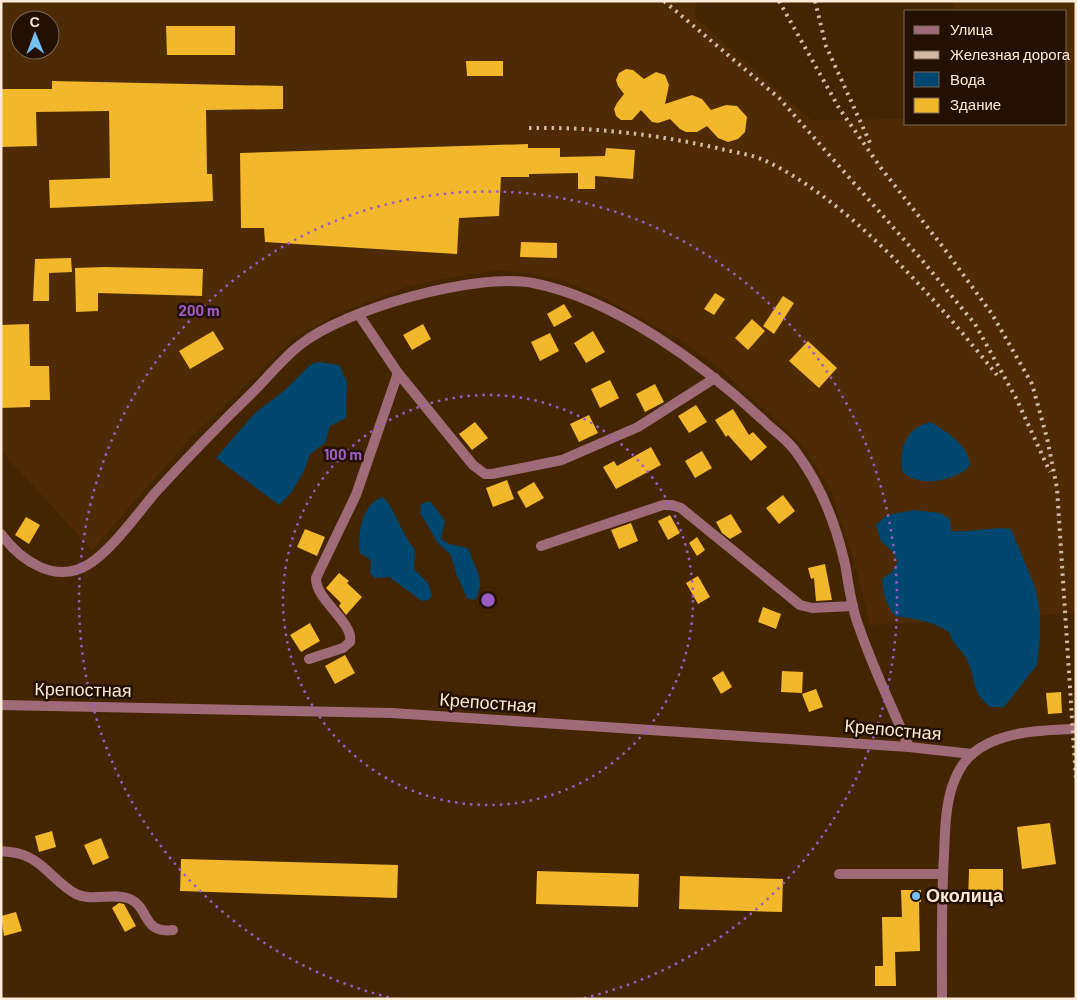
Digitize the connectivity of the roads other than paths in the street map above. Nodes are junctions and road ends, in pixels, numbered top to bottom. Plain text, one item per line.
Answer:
1 (359, 315) junction
2 (398, 373) junction
3 (715, 378) junction
4 (1, 534) edge
5 (541, 546) dead end
6 (853, 606) junction
7 (309, 659) dead end
8 (1, 705) edge
9 (1076, 729) edge
10 (908, 747) junction
11 (972, 754) junction
12 (1, 851) edge
13 (839, 874) dead end
14 (943, 874) junction
15 (173, 930) dead end
16 (942, 999) edge

1 - 2 street
1 - 3 street
1 - 4 street
2 - 3 street
2 - 7 street
3 - 6 street
5 - 6 street
6 - 10 street
8 - 10 street, Крепостная
9 - 11 street
10 - 11 street, Крепостная
11 - 14 street
12 - 15 street
13 - 14 street
14 - 16 street

